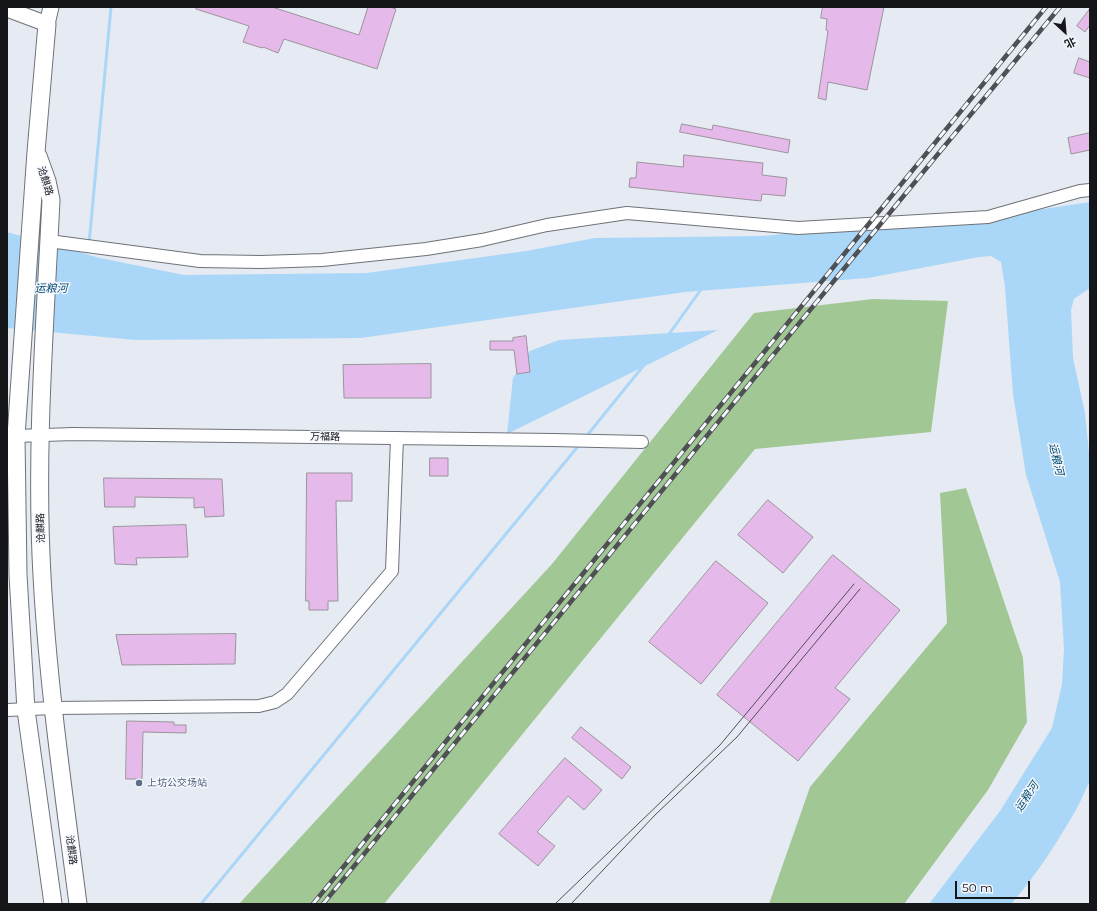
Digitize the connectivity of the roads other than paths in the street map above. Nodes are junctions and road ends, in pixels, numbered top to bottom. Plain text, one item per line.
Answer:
1 (51, 7) edge
2 (7, 9) edge
3 (47, 24) junction
4 (36, 152) junction
5 (1090, 190) edge
6 (49, 241) junction
7 (12, 436) edge
8 (40, 436) junction
9 (397, 438) junction
10 (642, 442) dead end
11 (53, 708) junction
12 (7, 710) edge
13 (26, 710) junction
14 (53, 904) edge
15 (78, 904) edge

1 - 3 street
2 - 3 street
3 - 4 main road, 沧麒路
4 - 6 main road, 沧麒路
4 - 7 main road, 沧麒路
5 - 6 street
6 - 8 main road, 沧麒路
7 - 8 street, 万福路
7 - 13 main road, 沧麒路
8 - 9 street, 万福路
8 - 11 main road, 沧麒路
9 - 10 street, 万福路
9 - 11 street
11 - 13 street
11 - 15 main road, 沧麒路
12 - 13 street
13 - 14 main road, 沧麒路

